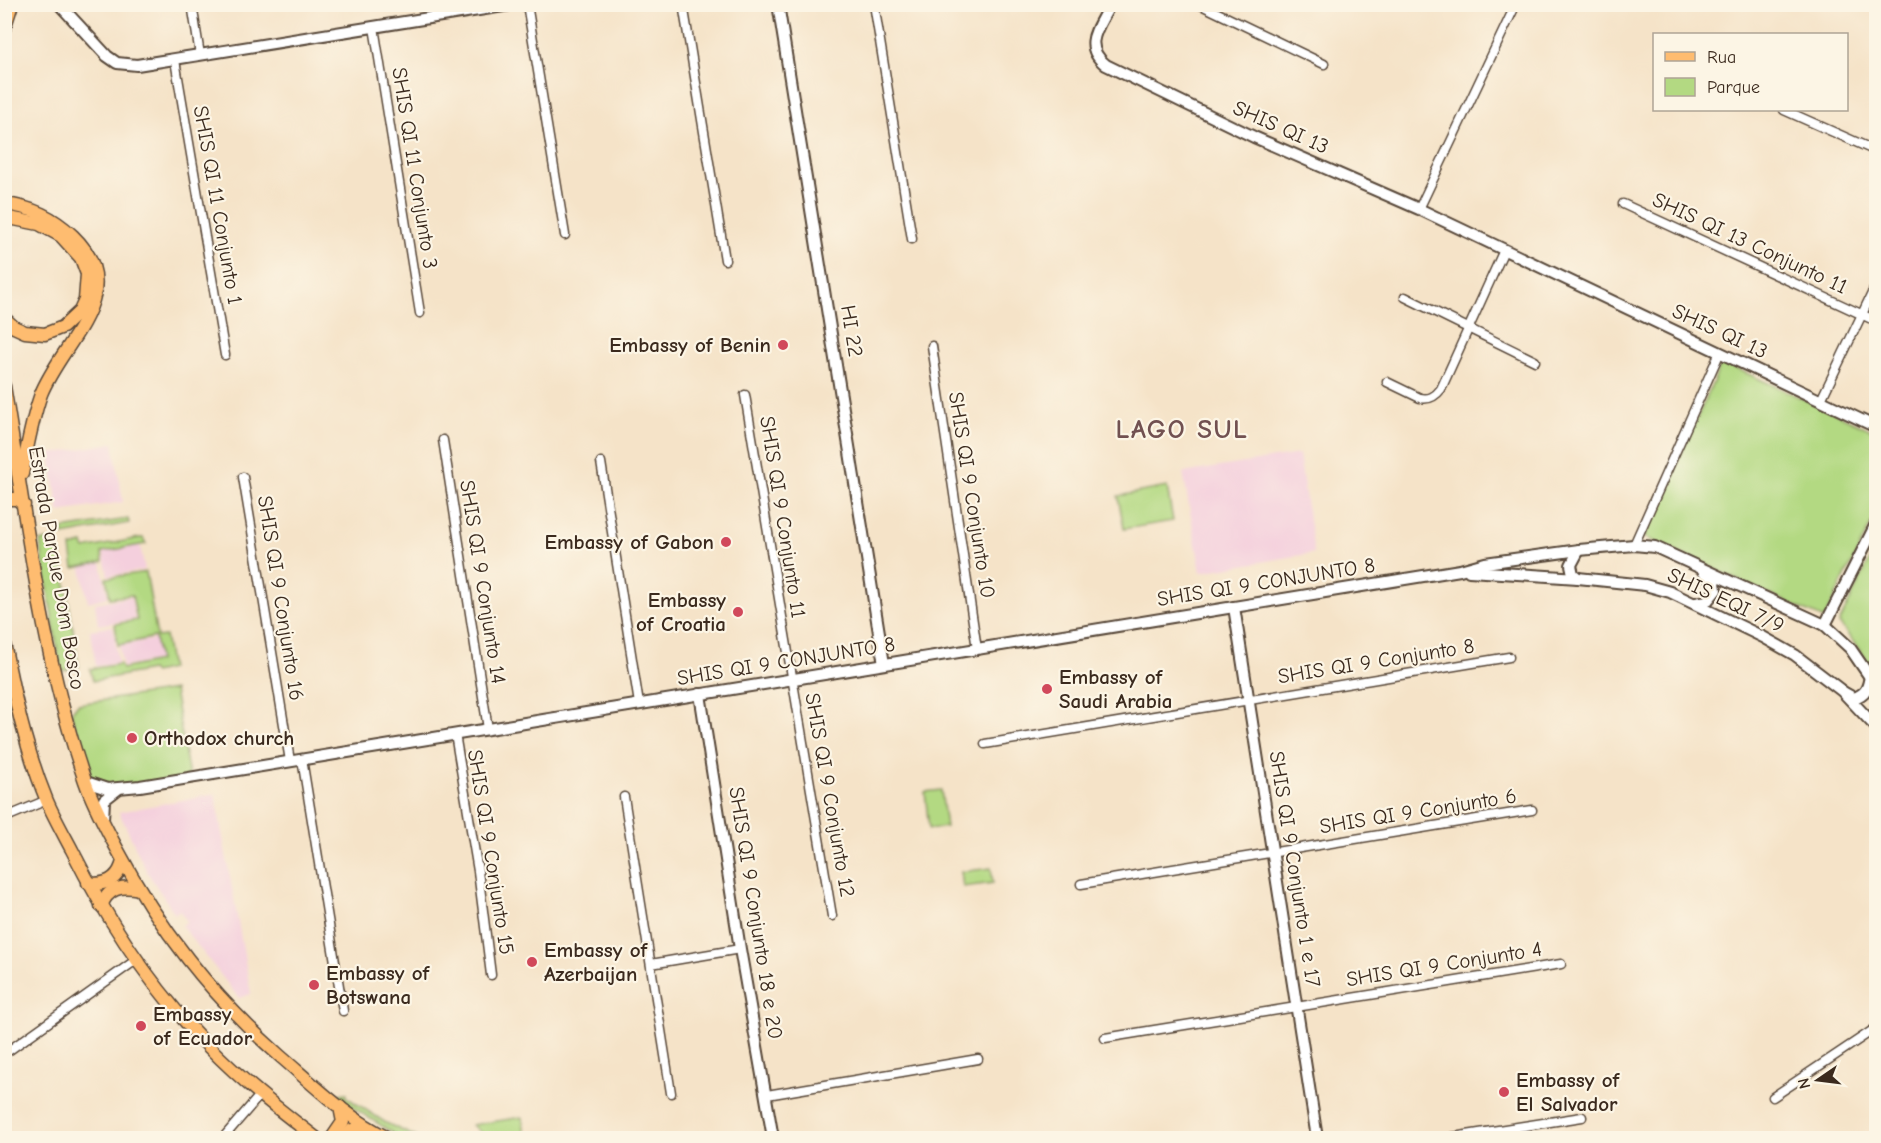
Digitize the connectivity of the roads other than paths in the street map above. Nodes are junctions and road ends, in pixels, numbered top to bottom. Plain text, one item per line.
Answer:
1 (12, 4) edge
2 (59, 4) edge
3 (192, 4) edge
4 (516, 4) edge
5 (527, 4) edge
6 (683, 4) edge
7 (778, 4) edge
8 (874, 4) edge
9 (1110, 4) edge
10 (1199, 4) edge
11 (1516, 4) edge
12 (374, 27) junction
13 (4, 29) edge
14 (200, 55) junction
15 (175, 60) junction
16 (1324, 64) dead end
17 (1786, 111) edge
18 (1876, 151) edge
19 (4, 204) edge
20 (1623, 204) dead end
21 (1419, 209) junction
22 (4, 217) edge
23 (566, 235) dead end
24 (912, 238) dead end
25 (1504, 250) junction
26 (725, 260) dead end
27 (1876, 285) edge
28 (1405, 297) dead end
29 (420, 314) dead end
30 (1863, 315) junction
31 (4, 318) edge
32 (1876, 321) edge
33 (1469, 327) junction
34 (932, 346) dead end
35 (1720, 352) junction
36 (225, 355) dead end
37 (1535, 361) dead end
38 (1388, 382) dead end
39 (4, 386) edge
40 (745, 396) dead end
41 (1821, 400) junction
42 (1876, 427) edge
43 (443, 440) dead end
44 (601, 462) dead end
45 (243, 477) dead end
46 (21, 484) junction
47 (4, 499) edge
48 (24, 505) junction
49 (1876, 524) edge
50 (1634, 545) junction
51 (1580, 550) junction
52 (1687, 561) junction
53 (1460, 570) junction
54 (1578, 578) junction
55 (1696, 603) junction
56 (1234, 607) junction
57 (1825, 626) junction
58 (4, 643) edge
59 (977, 649) junction
60 (1509, 657) dead end
61 (884, 664) junction
62 (792, 679) junction
63 (1873, 681) edge
64 (1842, 691) junction
65 (700, 694) junction
66 (1249, 700) junction
67 (639, 704) junction
68 (1876, 727) edge
69 (488, 729) junction
70 (455, 734) junction
71 (985, 744) dead end
72 (302, 759) junction
73 (290, 761) junction
74 (86, 782) junction
75 (118, 789) junction
76 (624, 797) dead end
77 (47, 800) junction
78 (1532, 810) dead end
79 (4, 818) edge
80 (104, 823) junction
81 (1273, 853) junction
82 (123, 861) junction
83 (88, 883) junction
84 (1081, 884) dead end
85 (139, 890) junction
86 (101, 906) junction
87 (832, 916) dead end
88 (740, 949) junction
89 (136, 960) junction
90 (651, 964) junction
91 (1561, 964) dead end
92 (491, 975) dead end
93 (1297, 1005) junction
94 (343, 1011) dead end
95 (1876, 1028) edge
96 (1105, 1038) dead end
97 (4, 1054) edge
98 (978, 1059) dead end
99 (671, 1093) dead end
100 (260, 1095) junction
101 (767, 1095) junction
102 (1773, 1097) dead end
103 (340, 1107) junction
104 (1582, 1117) dead end
105 (368, 1129) junction
106 (223, 1138) edge
107 (316, 1138) edge
108 (332, 1138) edge
109 (344, 1138) edge
110 (388, 1138) edge
111 (773, 1138) edge
112 (1317, 1138) edge
113 (1447, 1138) edge

1 - 13 main road
2 - 15 street
3 - 14 street
4 - 12 street
5 - 23 street
6 - 26 street
7 - 61 street, HI 22
8 - 24 street
9 - 21 street, SHIS QI 13
10 - 16 street
11 - 21 street
12 - 14 street
12 - 29 street, SHIS QI 11 Conjunto 3
14 - 15 street
15 - 36 street, SHIS QI 11 Conjunto 1
17 - 18 street
19 - 46 main road
20 - 30 street, SHIS QI 13 Conjunto 11
21 - 25 street, SHIS QI 13
22 - 31 main road
25 - 33 street
25 - 35 street, SHIS QI 13
27 - 30 street
28 - 33 street
30 - 32 street, SHIS QI 13 Conjunto 11
30 - 41 street
33 - 37 street
33 - 38 street
34 - 59 street, SHIS QI 9 Conjunto 10
35 - 41 street, SHIS QI 13
35 - 50 street
39 - 46 main road, Estrada Parque Dom Bosco
40 - 62 street, SHIS QI 9 Conjunto 11
41 - 42 street, SHIS QI 13
43 - 69 street, SHIS QI 9 Conjunto 14
44 - 67 street
45 - 73 street, SHIS QI 9 Conjunto 16
46 - 48 main road, Estrada Parque Dom Bosco
47 - 48 main road
48 - 74 main road, Estrada Parque Dom Bosco
49 - 57 street
50 - 51 street
50 - 52 street
51 - 53 street
51 - 54 street
52 - 55 street
52 - 57 street
53 - 54 street, SHIS EQI 7/9
53 - 56 street, SHIS QI 9 CONJUNTO 8
54 - 55 street, SHIS EQI 7/9
55 - 64 street, SHIS EQI 7/9
56 - 59 street, SHIS QI 9 CONJUNTO 8
56 - 66 street, SHIS QI 9 Conjunto 1 e 17
57 - 63 street
58 - 77 main road
59 - 61 street, SHIS QI 9 CONJUNTO 8
60 - 66 street, SHIS QI 9 Conjunto 8
61 - 62 street, SHIS QI 9 CONJUNTO 8
62 - 65 street, SHIS QI 9 CONJUNTO 8
62 - 87 street, SHIS QI 9 Conjunto 12
63 - 64 street
64 - 68 street, SHIS EQI 7/9
65 - 67 street, SHIS QI 9 CONJUNTO 8
65 - 88 street, SHIS QI 9 Conjunto 18 e 20
66 - 71 street, SHIS QI 9 Conjunto 8
66 - 81 street, SHIS QI 9 Conjunto 1 e 17
67 - 69 street, SHIS QI 9 CONJUNTO 8
69 - 70 street, SHIS QI 9 CONJUNTO 8
70 - 72 street, SHIS QI 9 CONJUNTO 8
70 - 92 street, SHIS QI 9 Conjunto 15
72 - 73 street, SHIS QI 9 CONJUNTO 8
72 - 94 street
73 - 75 street, SHIS QI 9 CONJUNTO 8
74 - 75 street
74 - 80 main road, Estrada Parque Dom Bosco
75 - 80 street
76 - 90 street
77 - 79 street
77 - 83 main road
78 - 81 street, SHIS QI 9 Conjunto 6
80 - 82 main road, Estrada Parque Dom Bosco
81 - 84 street, SHIS QI 9 Conjunto 6
81 - 93 street, SHIS QI 9 Conjunto 1 e 17
82 - 83 main road
82 - 85 main road, Estrada Parque Dom Bosco
83 - 86 main road
85 - 86 main road
85 - 103 main road, Estrada Parque Dom Bosco
86 - 89 main road
88 - 90 street
88 - 101 street, SHIS QI 9 Conjunto 18 e 20
89 - 97 street
89 - 100 main road
90 - 99 street
91 - 93 street, SHIS QI 9 Conjunto 4
93 - 96 street, SHIS QI 9 Conjunto 4
93 - 112 street, SHIS QI 9 Conjunto 1 e 17
95 - 102 street
98 - 101 street
100 - 106 street
100 - 107 main road
101 - 111 street, SHIS QI 9 Conjunto 18 e 20
103 - 105 main road, Estrada Parque Dom Bosco
103 - 108 main road
104 - 113 street
105 - 109 main road
105 - 110 main road, Estrada Parque Dom Bosco

